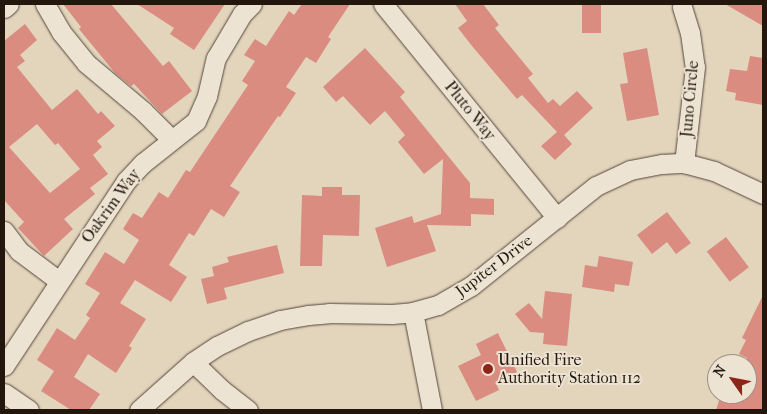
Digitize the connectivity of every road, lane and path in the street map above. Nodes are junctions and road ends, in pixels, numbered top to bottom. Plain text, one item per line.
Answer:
1 (9, 4) edge
2 (45, 4) edge
3 (252, 4) edge
4 (383, 4) edge
5 (682, 7) dead end
6 (4, 8) edge
7 (171, 139) junction
8 (684, 163) junction
9 (763, 194) edge
10 (558, 218) junction
11 (4, 231) edge
12 (60, 281) junction
13 (413, 312) junction
14 (193, 362) junction
15 (4, 366) edge
16 (4, 393) edge
17 (30, 410) edge
18 (139, 410) edge
19 (248, 410) edge
20 (432, 410) edge

1 - 6 street
2 - 7 street
3 - 7 street, Oakrim Way
4 - 10 street, Pluto Way
5 - 8 street, Juno Circle
7 - 12 street, Oakrim Way
8 - 9 street, Jupiter Drive
8 - 10 street, Jupiter Drive
10 - 13 street, Jupiter Drive
11 - 12 street
12 - 15 street, Oakrim Way
13 - 14 street, Jupiter Drive
13 - 20 street
14 - 18 street, Jupiter Drive
14 - 19 street
16 - 17 street

